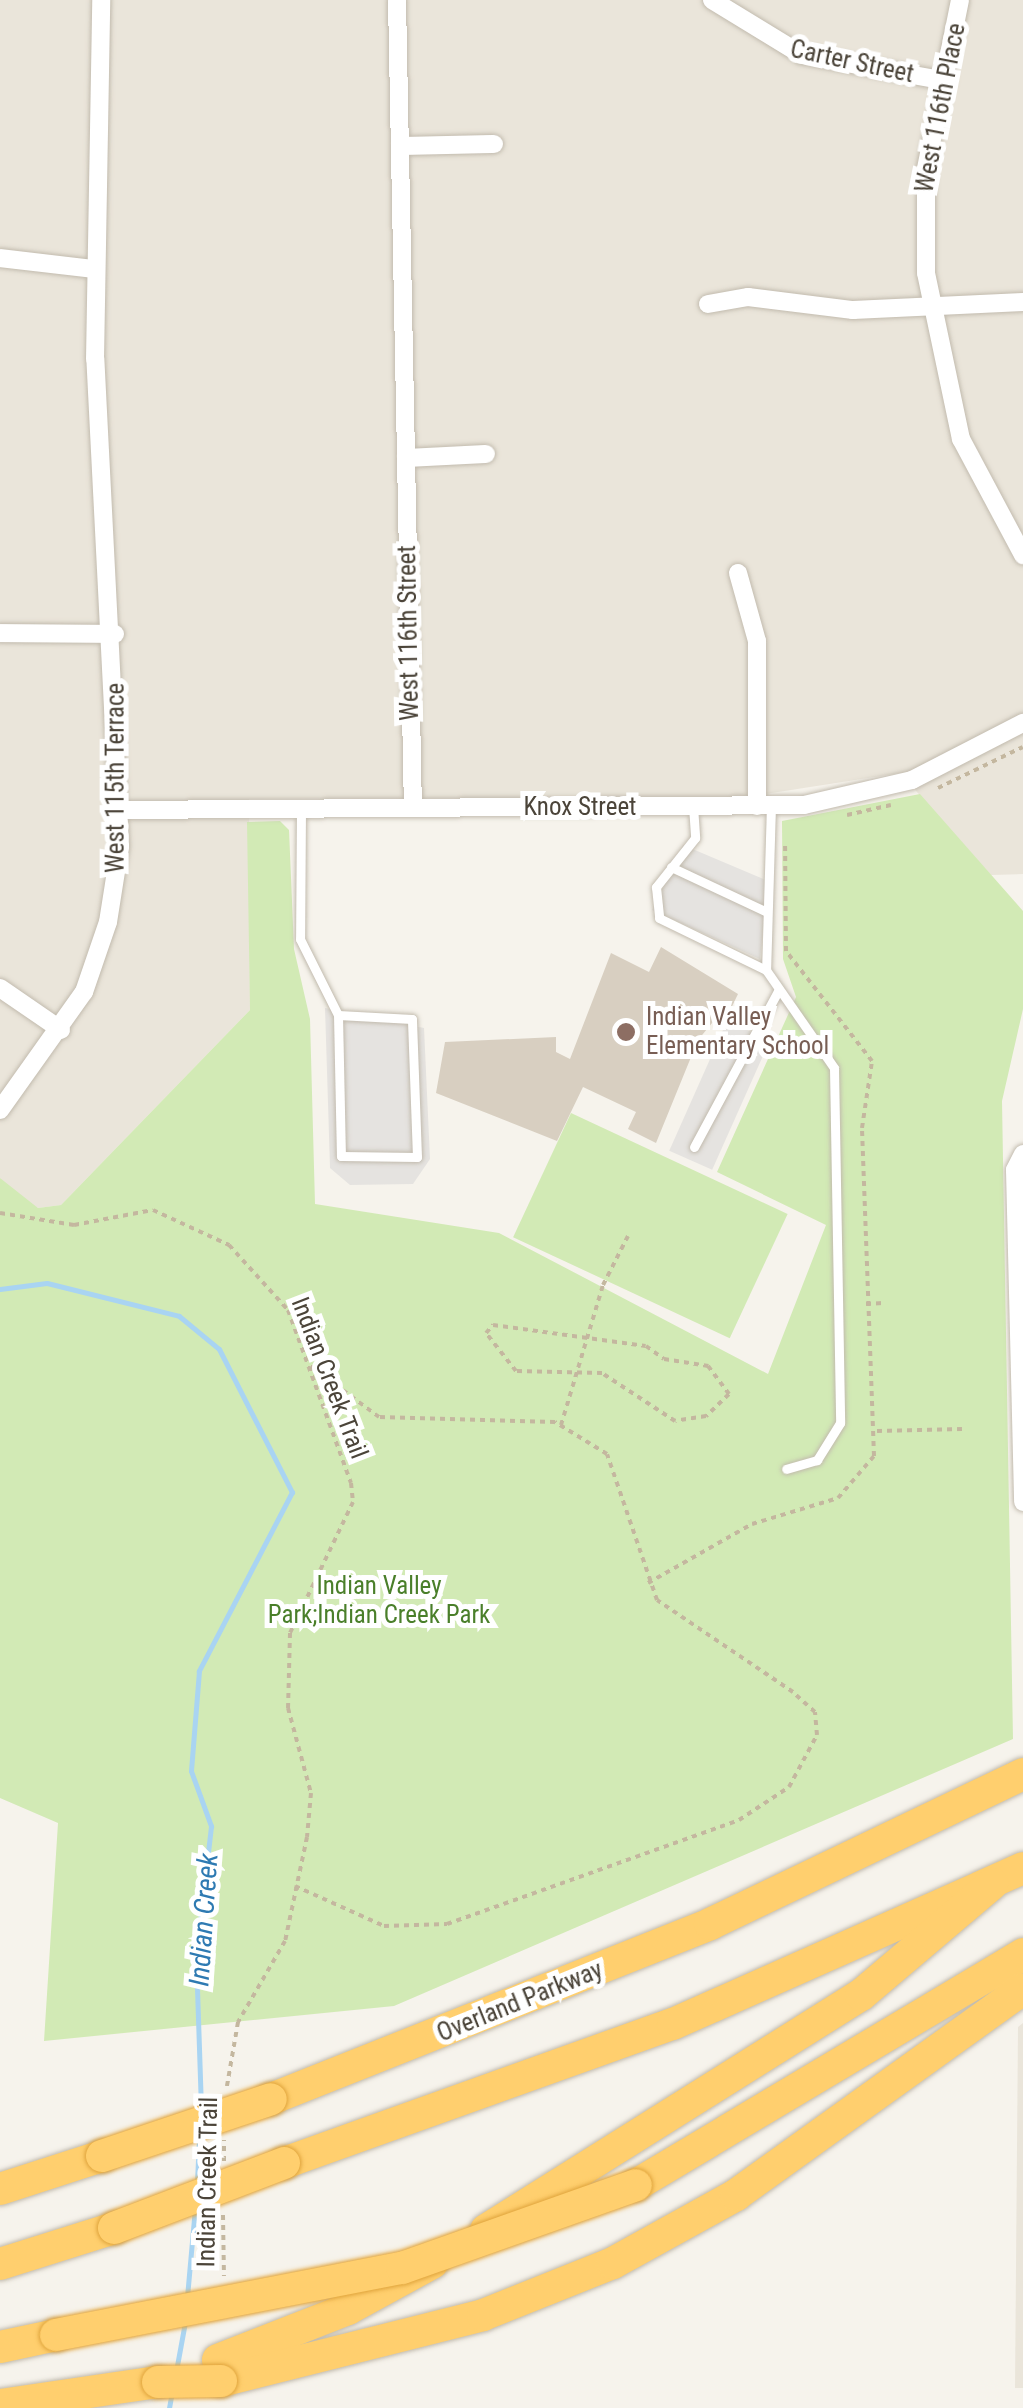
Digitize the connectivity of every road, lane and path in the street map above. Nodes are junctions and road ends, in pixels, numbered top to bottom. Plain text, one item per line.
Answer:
1 (101, 0) edge
2 (397, 0) edge
3 (712, 0) edge
4 (960, 0) edge
5 (946, 82) junction
6 (494, 144) dead end
7 (400, 146) junction
8 (0, 258) edge
9 (94, 269) junction
10 (1023, 302) edge
11 (708, 304) dead end
12 (931, 304) junction
13 (486, 454) dead end
14 (406, 458) junction
15 (1023, 555) edge
16 (738, 573) dead end
17 (0, 633) edge
18 (116, 634) junction
19 (1023, 723) edge
20 (772, 805) junction
21 (693, 806) junction
22 (301, 808) junction
23 (412, 808) junction
24 (120, 810) junction
25 (671, 866) junction
26 (768, 912) junction
27 (766, 970) junction
28 (0, 988) edge
29 (779, 989) junction
30 (338, 1015) junction
31 (61, 1030) junction
32 (0, 1110) edge
33 (694, 1147) dead end
34 (1023, 1154) edge
35 (0, 1213) edge
36 (628, 1236) dead end
37 (883, 1303) dead end
38 (866, 1304) junction
39 (587, 1340) junction
40 (308, 1364) junction
41 (577, 1372) junction
42 (560, 1426) junction
43 (962, 1429) dead end
44 (878, 1431) junction
45 (786, 1470) dead end
46 (1022, 1501) edge
47 (648, 1583) junction
48 (1023, 1774) edge
49 (1023, 1868) edge
50 (992, 1884) junction
51 (296, 1886) junction
52 (1023, 1954) edge
53 (1023, 1989) edge
54 (226, 2092) dead end
55 (225, 2125) dead end
56 (224, 2177) dead end
57 (0, 2188) edge
58 (223, 2194) dead end
59 (0, 2264) edge
60 (224, 2285) dead end
61 (0, 2347) edge
62 (220, 2370) junction
63 (0, 2405) edge

1 - 9 street, West 115th Terrace
2 - 7 street, West 116th Street
3 - 5 street, Carter Street
4 - 5 street, West 116th Place
5 - 12 street, West 116th Place
6 - 7 street
7 - 14 street, West 116th Street
8 - 9 street
9 - 18 street, West 115th Terrace
10 - 12 street
11 - 12 street
12 - 15 street, West 116th Place
13 - 14 street
14 - 23 street, West 116th Street
16 - 20 street
17 - 18 street
18 - 24 street, West 115th Terrace
19 - 20 street, Knox Street
20 - 21 street, Knox Street
20 - 26 lane
20 - 38 path
21 - 23 street, Knox Street
21 - 25 lane
22 - 23 street, Knox Street
22 - 24 street, Knox Street
22 - 30 lane
24 - 31 street, West 115th Terrace
25 - 26 lane
25 - 27 lane
26 - 27 lane
27 - 29 lane
28 - 31 street
29 - 33 lane
29 - 45 lane
30 - 30 lane
31 - 32 street, West 115th Terrace
34 - 46 street
35 - 40 path, Indian Creek Trail
36 - 39 path
37 - 38 path
38 - 44 path
39 - 41 path
39 - 41 path
39 - 41 path
40 - 42 path
40 - 51 path, Indian Creek Trail
41 - 42 path
42 - 47 path
43 - 44 path
44 - 47 path
47 - 51 path
48 - 57 highway, Overland Parkway, bridge
49 - 50 highway
50 - 59 highway, bridge
50 - 62 highway
51 - 54 path, Indian Creek Trail
52 - 61 highway, bridge
53 - 62 highway
55 - 56 path, Indian Creek Trail
58 - 60 path, Indian Creek Trail
62 - 63 highway, bridge

